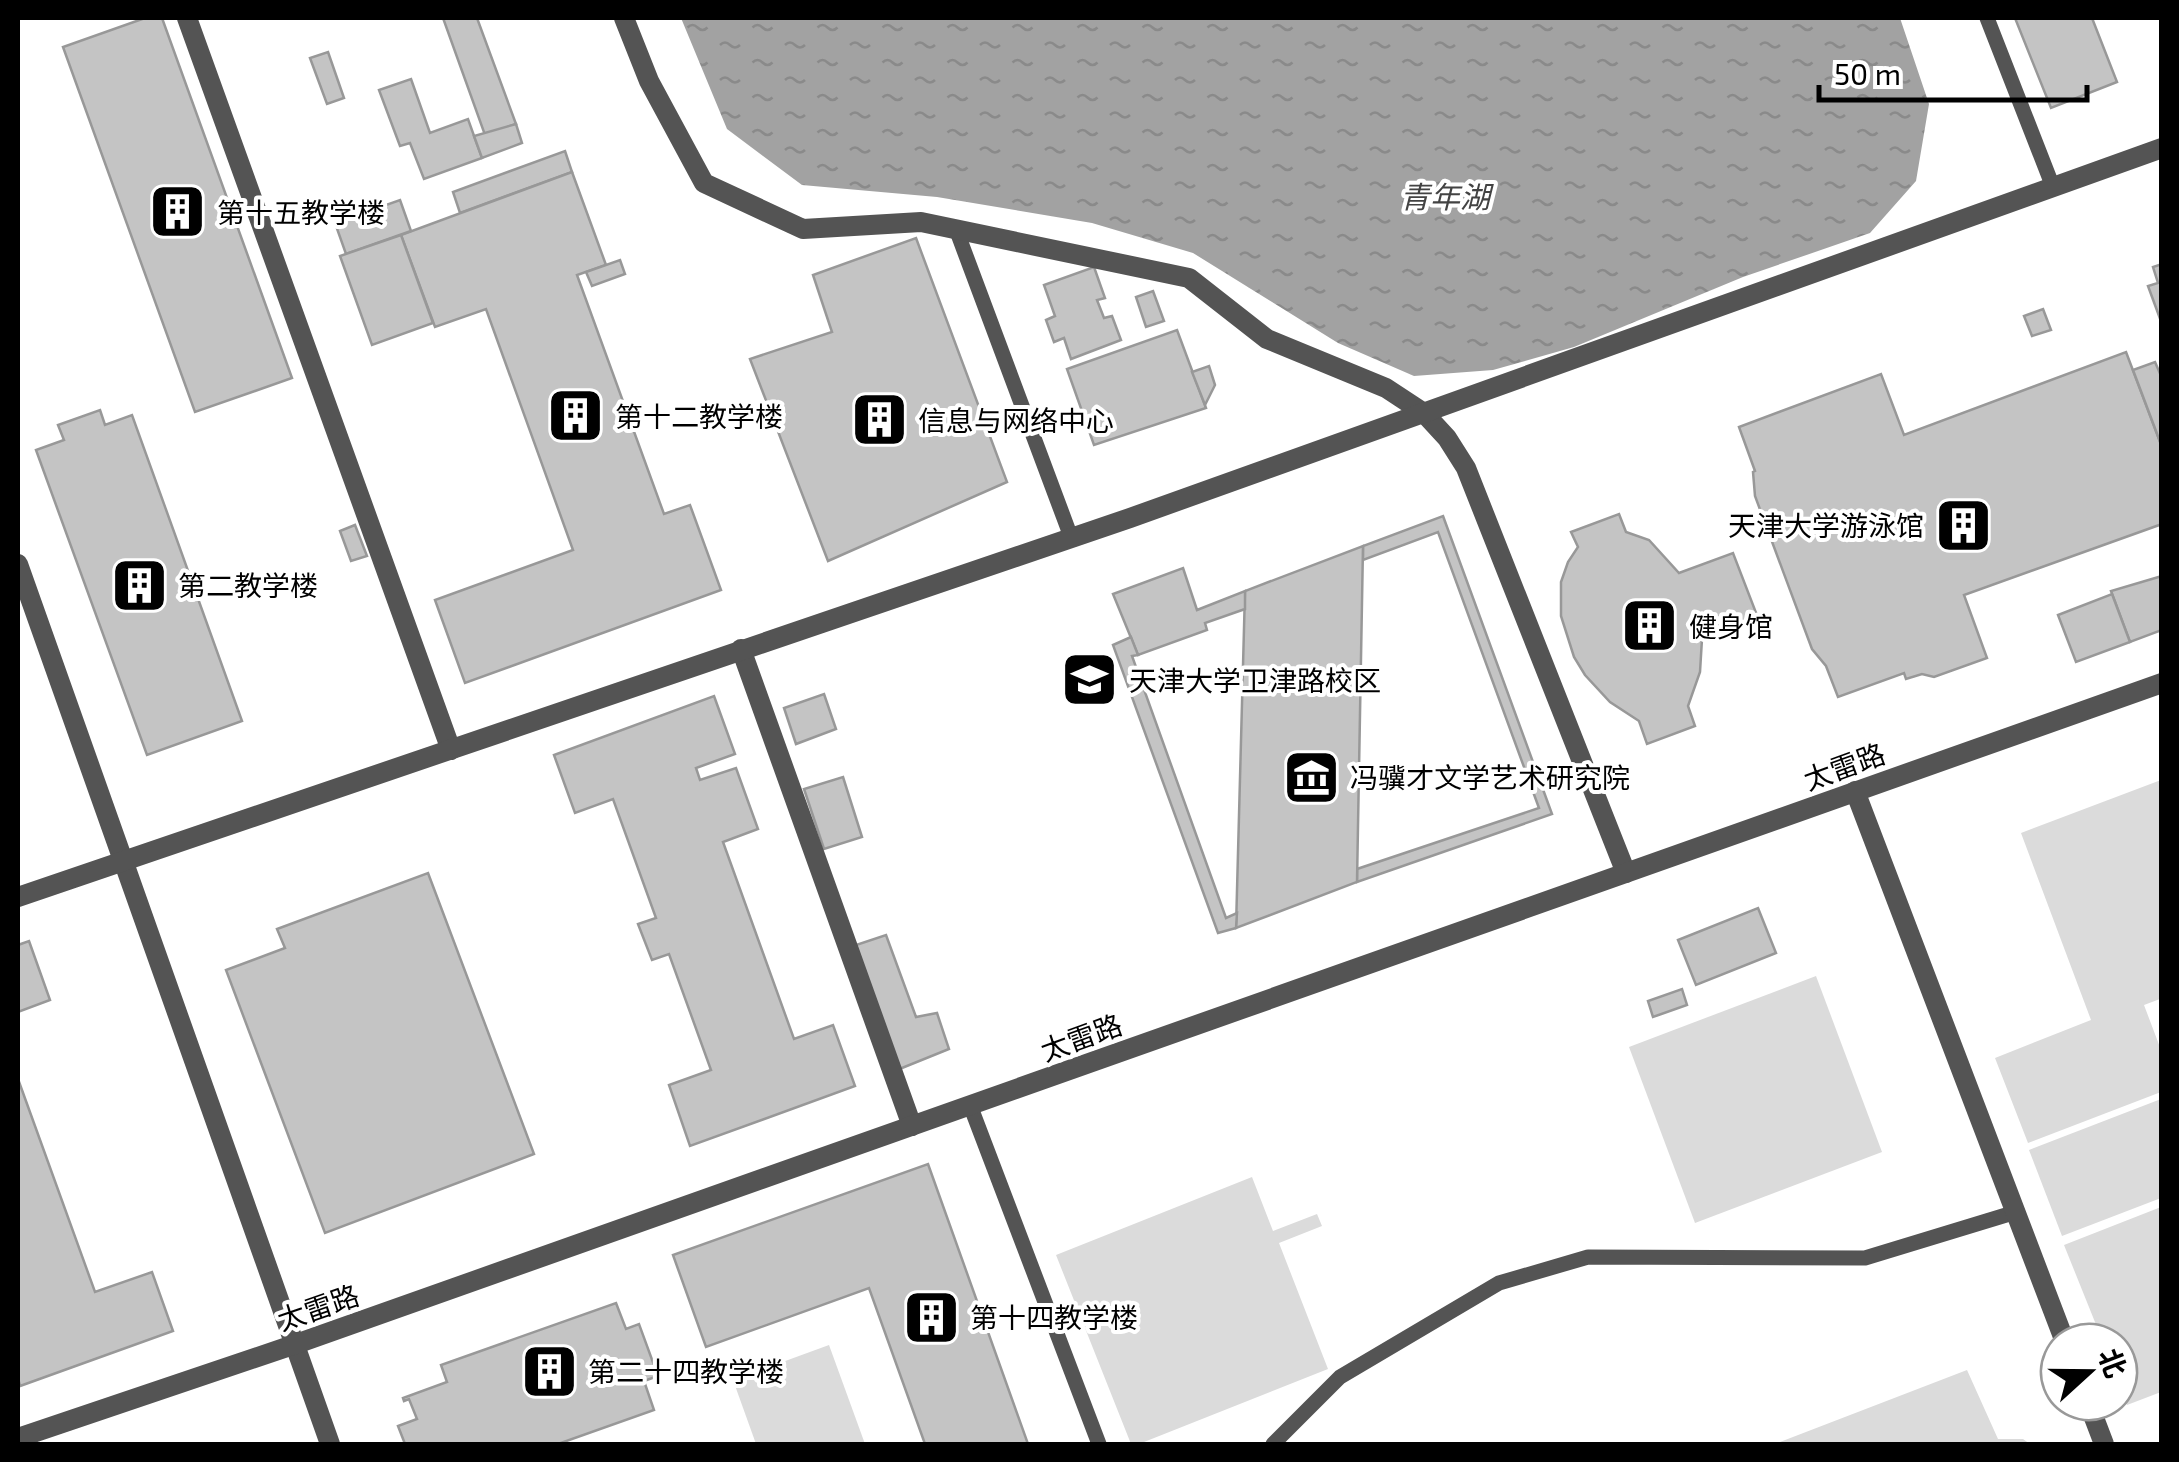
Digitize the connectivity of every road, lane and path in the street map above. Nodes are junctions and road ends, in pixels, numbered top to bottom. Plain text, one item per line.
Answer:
1 (187, 18) edge
2 (624, 18) edge
3 (1987, 18) edge
4 (2162, 148) edge
5 (2053, 187) junction
6 (956, 229) junction
7 (1424, 413) junction
8 (1071, 537) junction
9 (18, 564) edge
10 (741, 649) junction
11 (2162, 682) edge
12 (450, 750) junction
13 (1855, 792) junction
14 (126, 861) junction
15 (1626, 873) junction
16 (18, 898) edge
17 (970, 1105) junction
18 (912, 1126) junction
19 (2016, 1212) junction
20 (2057, 1322) edge
21 (296, 1344) junction
22 (18, 1438) edge
23 (330, 1444) edge
24 (1099, 1444) edge
25 (1273, 1444) edge

1 - 12 street
2 - 6 street
3 - 5 lane
4 - 5 street
5 - 7 street
6 - 7 street
6 - 8 lane
7 - 8 street
7 - 15 street
8 - 10 street
9 - 14 street
10 - 12 street
10 - 18 street
11 - 13 street, 太雷路
12 - 14 street
13 - 15 street, 太雷路
13 - 19 street
14 - 16 street
14 - 21 street
15 - 17 street, 太雷路
17 - 18 street, 太雷路
17 - 24 lane
18 - 21 street, 太雷路
19 - 20 street
19 - 25 lane
21 - 22 street, 太雷路
21 - 23 street

